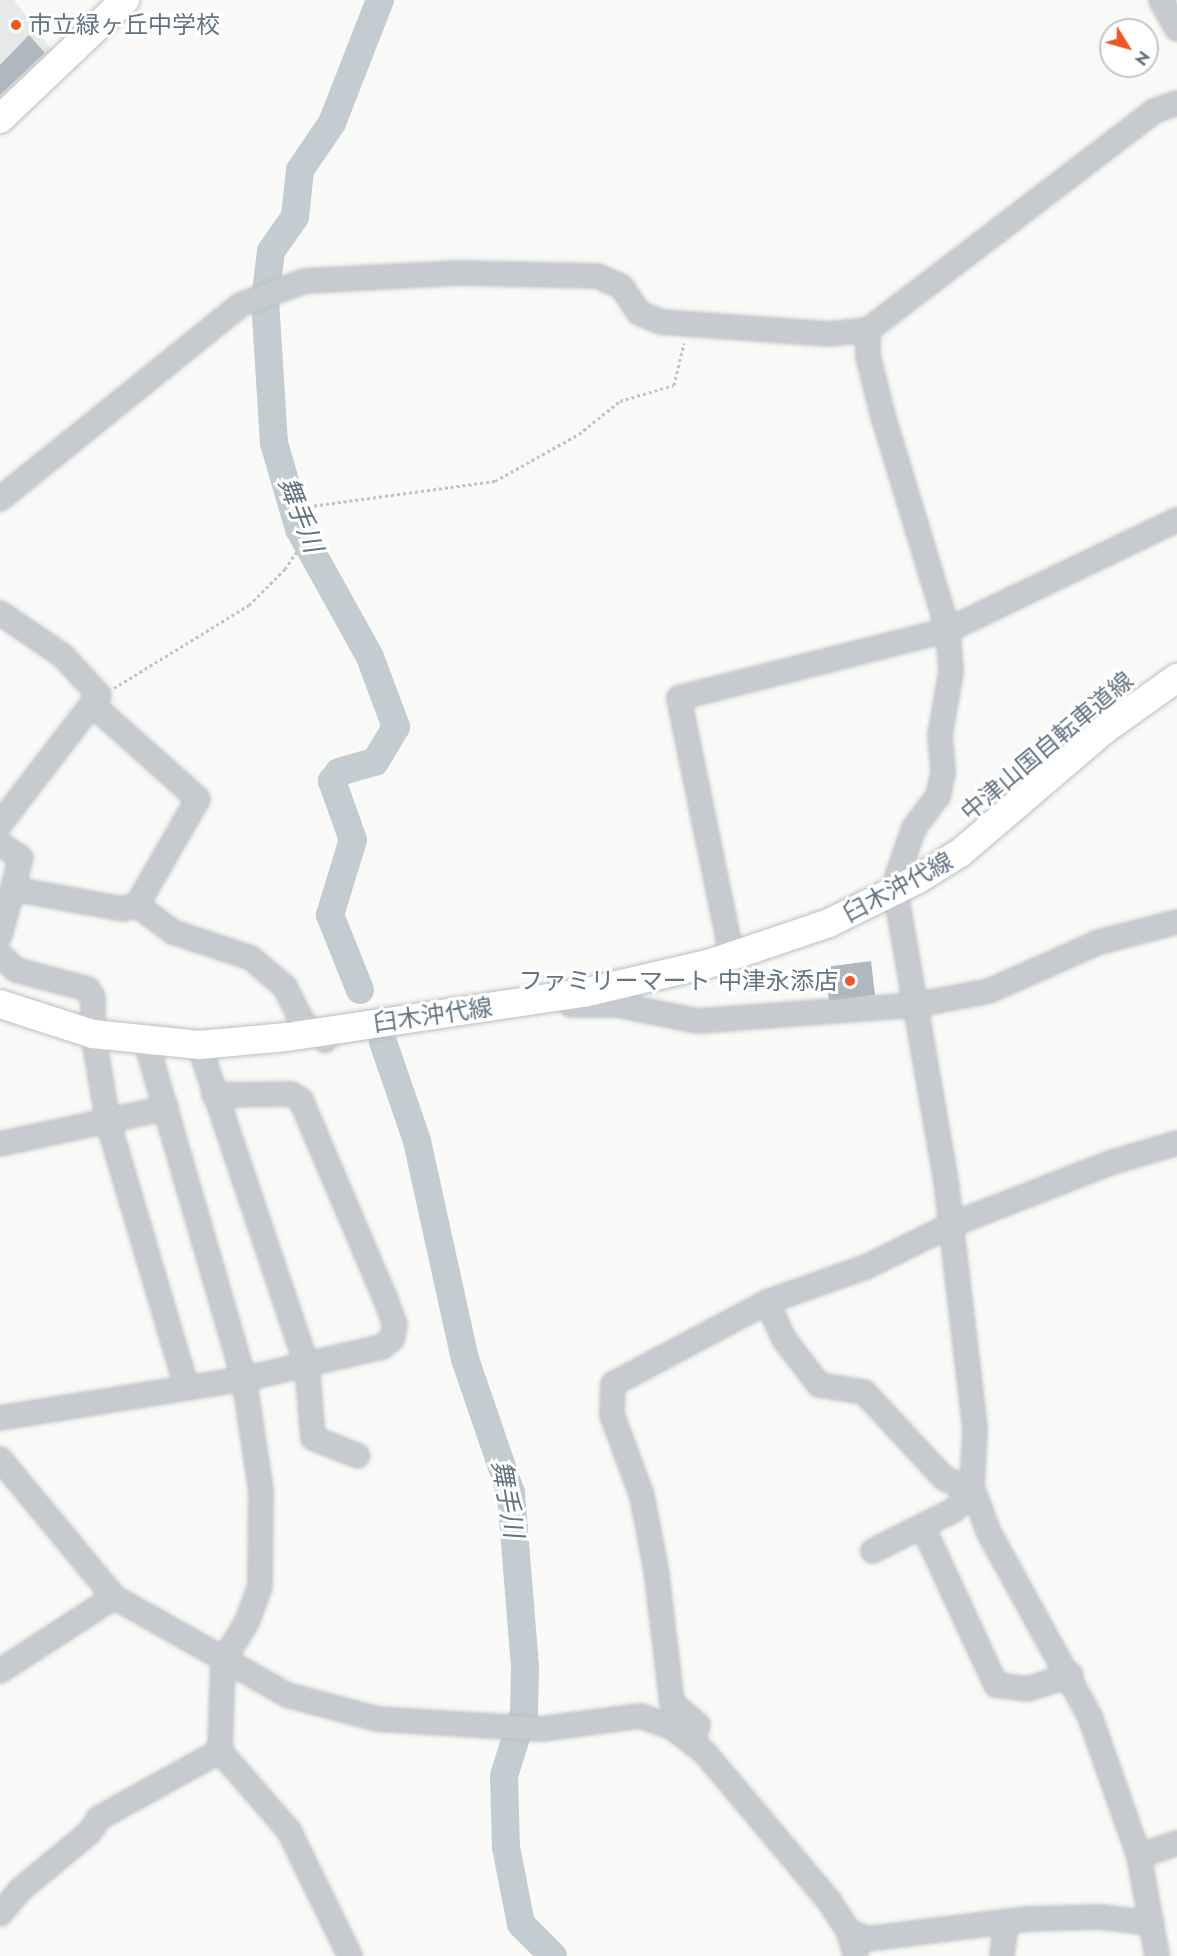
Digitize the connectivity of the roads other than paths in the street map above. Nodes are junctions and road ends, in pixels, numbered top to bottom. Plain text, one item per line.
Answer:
1 (125, 0) edge
2 (1161, 0) edge
3 (1177, 29) edge
4 (1177, 103) edge
5 (0, 119) edge
6 (868, 330) junction
7 (0, 499) edge
8 (1177, 520) edge
9 (0, 613) edge
10 (948, 630) junction
11 (1177, 678) edge
12 (97, 701) junction
13 (0, 824) edge
14 (0, 844) edge
15 (13, 889) junction
16 (897, 891) junction
17 (137, 905) junction
18 (1177, 922) edge
19 (0, 935) edge
20 (0, 955) edge
21 (732, 957) junction
22 (0, 1004) edge
23 (915, 1005) junction
24 (93, 1034) junction
25 (312, 1034) junction
26 (146, 1042) junction
27 (199, 1045) junction
28 (214, 1095) junction
29 (166, 1108) junction
30 (108, 1122) junction
31 (1177, 1143) edge
32 (0, 1144) edge
33 (951, 1225) junction
34 (767, 1302) junction
35 (307, 1366) junction
36 (244, 1379) junction
37 (187, 1388) junction
38 (0, 1418) edge
39 (358, 1456) dead end
40 (0, 1459) edge
41 (973, 1492) junction
42 (923, 1527) junction
43 (873, 1551) dead end
44 (114, 1597) junction
45 (223, 1661) junction
46 (0, 1671) edge
47 (1071, 1675) junction
48 (693, 1741) junction
49 (220, 1751) junction
50 (1177, 1843) edge
51 (1139, 1856) junction
52 (0, 1914) edge
53 (1006, 1922) junction
54 (1152, 1923) junction
55 (848, 1930) junction
56 (350, 1956) edge
57 (856, 1956) edge
58 (1002, 1956) edge
59 (1157, 1956) edge

1 - 5 main road
2 - 3 street
4 - 6 street
6 - 7 street
6 - 10 street
8 - 10 street
9 - 12 street
10 - 16 street
10 - 21 street
11 - 16 main road, 臼木沖代線
12 - 13 street
12 - 17 street
14 - 15 street
15 - 17 street
15 - 19 street
16 - 21 main road, 臼木沖代線
16 - 23 street
17 - 25 street
18 - 23 street
20 - 24 street
21 - 25 main road, 臼木沖代線
22 - 24 main road, 臼木沖代線
23 - 25 street
23 - 33 street
24 - 26 main road, 臼木沖代線
24 - 30 street
25 - 27 main road, 臼木沖代線
26 - 27 main road, 臼木沖代線
26 - 29 street
27 - 28 street
28 - 35 street
28 - 35 street
29 - 30 street
29 - 36 street
30 - 32 street
30 - 37 street
31 - 33 street
33 - 34 street
33 - 41 street
34 - 41 street
34 - 48 street
35 - 36 street
35 - 39 street
36 - 37 street
36 - 45 street
37 - 38 street
40 - 44 street
41 - 42 street
41 - 47 street
42 - 43 street
42 - 47 street
44 - 45 street
44 - 46 street
45 - 48 street
45 - 49 street
47 - 51 street
48 - 55 street
49 - 52 street
49 - 56 street
50 - 51 street
51 - 54 street
53 - 54 street
53 - 55 street
53 - 58 street
54 - 59 street
55 - 57 street

